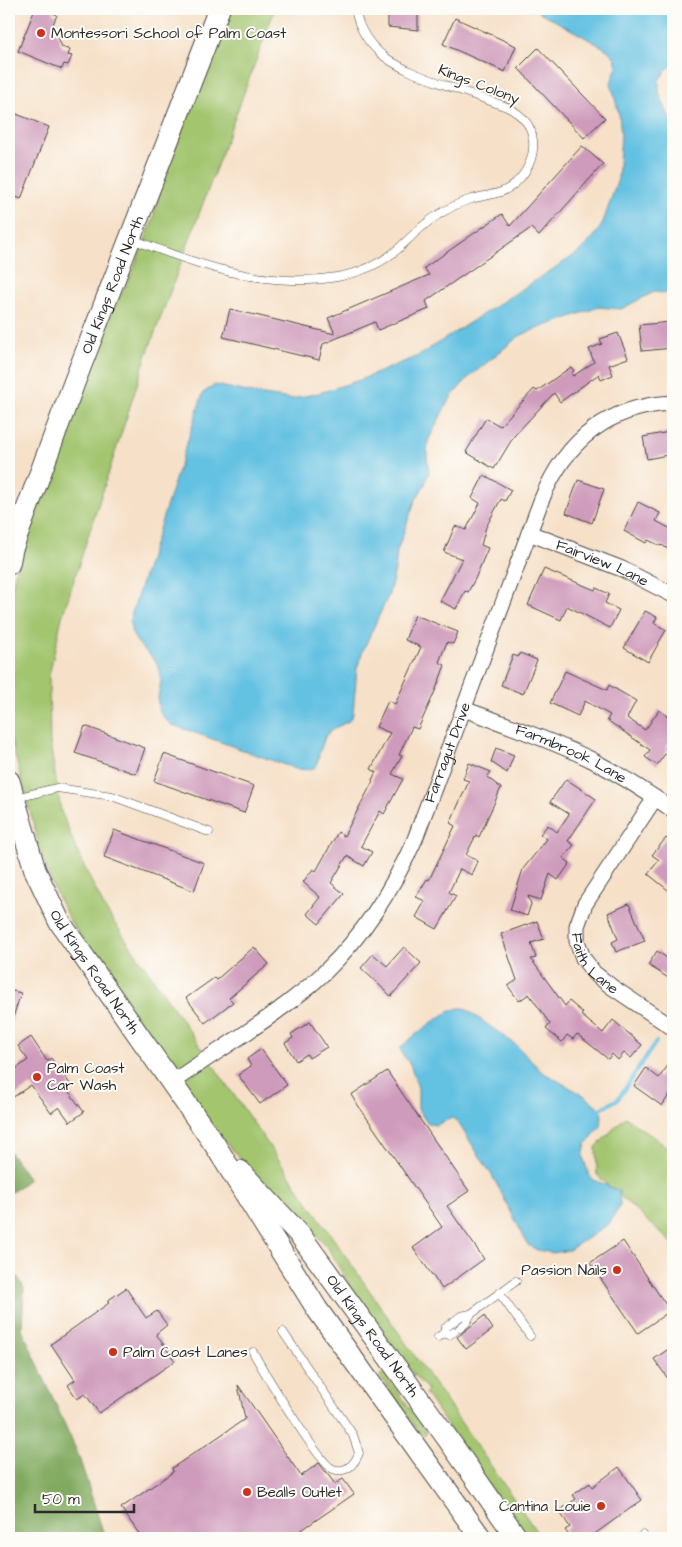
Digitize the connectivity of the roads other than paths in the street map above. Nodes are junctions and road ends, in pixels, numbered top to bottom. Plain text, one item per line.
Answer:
1 (219, 9) edge
2 (355, 9) edge
3 (131, 239) junction
4 (673, 403) edge
5 (529, 533) junction
6 (9, 564) edge
7 (673, 595) edge
8 (464, 709) junction
9 (11, 790) edge
10 (655, 798) junction
11 (673, 810) edge
12 (209, 832) dead end
13 (673, 1028) edge
14 (171, 1083) junction
15 (215, 1146) junction
16 (516, 1281) dead end
17 (500, 1294) junction
18 (471, 1314) junction
19 (283, 1332) dead end
20 (530, 1336) dead end
21 (253, 1352) dead end
22 (424, 1457) junction
23 (481, 1538) edge
24 (503, 1538) edge
25 (517, 1538) edge

1 - 3 street, Old Kings Road North
2 - 3 lane, Kings Colony
3 - 6 street, Old Kings Road North
4 - 5 street, Farragut Drive
5 - 7 street, Fairview Lane
5 - 8 street, Farragut Drive
8 - 10 street, Farmbrook Lane
8 - 14 street, Farragut Drive
9 - 12 lane
9 - 14 street, Old Kings Road North
10 - 11 street, Farmbrook Lane
10 - 13 street, Faith Lane
14 - 15 street, Old Kings Road North
15 - 22 street, Old Kings Road North
15 - 25 street, Old Kings Road North
16 - 17 lane
17 - 18 lane
17 - 20 lane
18 - 18 lane
19 - 21 lane
22 - 23 street, Old Kings Road North
22 - 24 street

